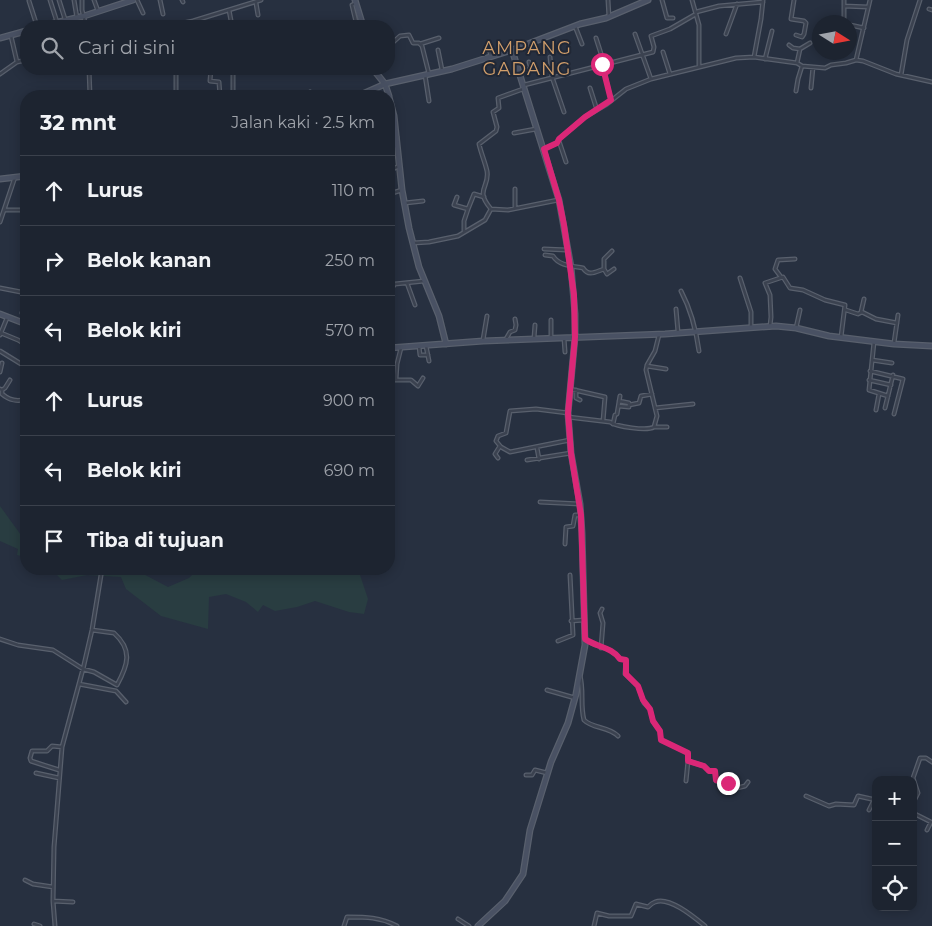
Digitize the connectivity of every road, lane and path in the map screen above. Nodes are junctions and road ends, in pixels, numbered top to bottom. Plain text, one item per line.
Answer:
1 (50, 0) edge
2 (59, 0) edge
3 (74, 0) edge
4 (82, 0) edge
5 (94, 0) edge
6 (132, 0) edge
7 (137, 0) edge
8 (160, 0) edge
9 (261, 0) edge
10 (608, 0) edge
11 (648, 0) edge
12 (662, 0) edge
13 (692, 0) edge
14 (794, 0) edge
15 (844, 0) edge
16 (854, 0) edge
17 (870, 0) edge
18 (920, 0) edge
19 (29, 1) edge
20 (355, 1) edge
21 (763, 1) edge
22 (256, 3) junction
23 (737, 4) junction
24 (844, 6) junction
25 (855, 6) junction
26 (868, 7) junction
27 (229, 10) junction
28 (98, 11) junction
29 (143, 13) dead end
30 (163, 14) dead end
31 (696, 14) junction
32 (258, 15) dead end
33 (844, 15) edge
34 (84, 16) junction
35 (609, 17) junction
36 (77, 18) junction
37 (672, 18) dead end
38 (35, 20) edge
39 (56, 20) edge
40 (65, 20) joint
41 (85, 20) edge
42 (198, 20) edge
43 (231, 20) edge
44 (356, 20) edge
45 (361, 20) edge
46 (575, 26) junction
47 (857, 26) edge
48 (864, 28) junction
49 (772, 31) dead end
50 (20, 33) edge
51 (635, 34) dead end
52 (726, 34) dead end
53 (796, 35) dead end
54 (11, 36) junction
55 (0, 38) edge
56 (439, 38) dead end
57 (596, 38) dead end
58 (395, 40) edge
59 (810, 43) dead end
60 (420, 44) junction
61 (582, 44) dead end
62 (488, 45) dead end
63 (789, 45) dead end
64 (800, 49) junction
65 (438, 50) dead end
66 (512, 50) junction
67 (663, 52) dead end
68 (643, 55) junction
69 (492, 56) junction
70 (857, 56) edge
71 (550, 57) dead end
72 (754, 57) junction
73 (765, 59) junction
74 (856, 60) joint
75 (20, 61) edge
76 (17, 62) junction
77 (529, 62) dead end
78 (603, 63) junction
79 (797, 63) junction
80 (802, 66) junction
81 (813, 67) junction
82 (535, 68) dead end
83 (699, 68) junction
84 (530, 69) junction
85 (442, 71) junction
86 (520, 72) junction
87 (0, 74) edge
88 (427, 74) junction
89 (670, 74) junction
90 (89, 75) edge
91 (176, 75) edge
92 (210, 75) edge
93 (233, 75) edge
94 (378, 75) edge
95 (901, 75) junction
96 (552, 77) junction
97 (652, 79) junction
98 (932, 82) edge
99 (385, 84) junction
100 (524, 87) junction
101 (590, 88) dead end
102 (811, 88) dead end
103 (90, 90) edge
104 (176, 90) edge
105 (219, 90) edge
106 (233, 90) edge
107 (374, 90) edge
108 (387, 90) edge
109 (796, 91) dead end
110 (611, 100) junction
111 (429, 101) dead end
112 (597, 110) junction
113 (564, 112) dead end
114 (395, 126) edge
115 (537, 128) junction
116 (514, 133) dead end
117 (396, 137) joint
118 (559, 139) junction
119 (544, 149) junction
120 (566, 162) dead end
121 (400, 166) junction
122 (395, 168) edge
123 (15, 177) junction
124 (20, 177) edge
125 (0, 179) edge
126 (514, 189) dead end
127 (402, 190) junction
128 (395, 192) edge
129 (457, 197) dead end
130 (484, 197) junction
131 (559, 200) junction
132 (423, 201) dead end
133 (405, 203) junction
134 (515, 208) junction
135 (468, 209) junction
136 (491, 209) junction
137 (5, 210) junction
138 (20, 210) edge
139 (0, 222) edge
140 (464, 232) junction
141 (413, 243) junction
142 (544, 249) dead end
143 (568, 250) junction
144 (612, 251) dead end
145 (545, 255) dead end
146 (795, 259) dead end
147 (571, 267) junction
148 (604, 269) junction
149 (614, 269) dead end
150 (781, 277) junction
151 (740, 278) dead end
152 (424, 281) junction
153 (407, 283) junction
154 (395, 284) edge
155 (0, 288) edge
156 (681, 291) dead end
157 (20, 292) edge
158 (864, 299) dead end
159 (415, 305) dead end
160 (676, 310) dead end
161 (800, 310) dead end
162 (846, 310) junction
163 (861, 312) junction
164 (0, 314) edge
165 (898, 315) dead end
166 (487, 316) dead end
167 (7, 318) junction
168 (514, 319) dead end
169 (551, 320) dead end
170 (20, 322) edge
171 (897, 323) junction
172 (535, 325) dead end
173 (770, 326) junction
174 (751, 327) junction
175 (796, 328) junction
176 (696, 331) junction
177 (678, 332) junction
178 (0, 334) edge
179 (660, 334) junction
180 (575, 337) junction
181 (841, 337) junction
182 (551, 338) junction
183 (564, 338) junction
184 (534, 339) junction
185 (20, 341) edge
186 (505, 341) junction
187 (483, 342) junction
188 (874, 342) junction
189 (446, 344) junction
190 (894, 344) junction
191 (419, 346) junction
192 (426, 346) junction
193 (932, 346) edge
194 (395, 348) edge
195 (401, 348) junction
196 (0, 351) edge
197 (699, 351) dead end
198 (565, 352) dead end
199 (428, 355) junction
200 (872, 360) junction
201 (429, 361) dead end
202 (2, 363) dead end
203 (20, 363) edge
204 (892, 363) dead end
205 (647, 366) junction
206 (666, 368) dead end
207 (870, 371) junction
208 (0, 372) edge
209 (893, 375) junction
210 (422, 378) dead end
211 (10, 380) dead end
212 (395, 380) joint
213 (869, 380) junction
214 (891, 385) junction
215 (570, 389) junction
216 (1, 390) edge
217 (576, 390) junction
218 (652, 394) junction
219 (880, 394) junction
220 (620, 396) dead end
221 (888, 396) junction
222 (580, 400) dead end
223 (20, 401) edge
224 (619, 401) junction
225 (693, 404) dead end
226 (629, 405) junction
227 (619, 406) junction
228 (655, 408) junction
229 (885, 408) dead end
230 (876, 410) dead end
231 (894, 414) dead end
232 (568, 415) junction
233 (604, 421) junction
234 (613, 424) junction
235 (654, 427) junction
236 (667, 427) dead end
237 (570, 440) junction
238 (500, 446) junction
239 (537, 448) junction
240 (571, 453) junction
241 (498, 458) dead end
242 (539, 458) junction
243 (527, 460) dead end
244 (540, 502) dead end
245 (580, 504) junction
246 (581, 515) junction
247 (564, 544) dead end
248 (101, 575) edge
249 (570, 575) dead end
250 (602, 609) dead end
251 (584, 620) junction
252 (572, 621) junction
253 (92, 630) junction
254 (0, 639) edge
255 (585, 639) junction
256 (558, 641) dead end
257 (601, 648) junction
258 (83, 669) junction
259 (580, 674) junction
260 (79, 684) junction
261 (118, 684) junction
262 (547, 690) dead end
263 (120, 693) junction
264 (575, 698) junction
265 (126, 702) dead end
266 (618, 736) dead end
267 (62, 747) junction
268 (688, 761) junction
269 (932, 762) edge
270 (59, 770) junction
271 (36, 773) dead end
272 (547, 773) junction
273 (526, 775) dead end
274 (913, 776) edge
275 (58, 778) junction
276 (686, 781) dead end
277 (748, 782) dead end
278 (726, 783) junction
279 (724, 792) dead end
280 (806, 796) dead end
281 (872, 799) edge
282 (872, 805) edge
283 (870, 808) dead end
284 (917, 815) edge
285 (927, 830) dead end
286 (25, 880) dead end
287 (53, 886) junction
288 (53, 901) junction
289 (73, 902) dead end
290 (458, 919) dead end
291 (34, 924) dead end
292 (40, 926) edge
293 (55, 926) edge
294 (344, 926) edge
295 (397, 926) edge
296 (470, 926) edge
297 (478, 926) edge
298 (594, 926) edge
299 (705, 926) edge

1 - 39 street
2 - 40 street
3 - 36 street
4 - 34 street
5 - 28 street
6 - 28 street
7 - 29 street
8 - 30 street
9 - 22 street
10 - 35 street
11 - 35 street
12 - 37 street
13 - 31 street
14 - 53 street
15 - 24 street
16 - 25 street
17 - 26 street
18 - 95 street
19 - 38 street
20 - 44 street
20 - 45 street
21 - 23 street
21 - 72 street
22 - 27 street
22 - 32 street
23 - 31 street
23 - 52 street
24 - 25 street
24 - 33 street
25 - 26 street
26 - 48 street
27 - 42 street
27 - 43 street
28 - 34 street
31 - 68 street
31 - 83 street
34 - 36 street
34 - 41 street
35 - 46 street
36 - 40 street
46 - 61 street
46 - 66 street
47 - 48 street
48 - 70 street
49 - 73 street
50 - 54 street
51 - 68 street
54 - 55 street
54 - 76 street
56 - 60 street
57 - 78 street
58 - 60 street
59 - 64 street
60 - 88 street
62 - 69 street
63 - 64 street
64 - 79 street
65 - 85 street
66 - 69 street
66 - 86 street
67 - 89 street
68 - 78 street
68 - 97 street
69 - 85 street
71 - 96 street
72 - 73 street
72 - 83 street
73 - 79 street
74 - 81 street
74 - 95 street
75 - 76 street
76 - 87 street
77 - 84 street
78 - 96 street
78 - 110 street
79 - 80 street
80 - 81 street
80 - 109 street
81 - 102 street
82 - 84 street
83 - 89 street
84 - 86 street
85 - 88 street
86 - 100 street
88 - 99 street
88 - 111 street
89 - 97 street
90 - 103 street
91 - 104 street
92 - 105 street
93 - 106 street
94 - 99 street
95 - 98 street
96 - 100 street
96 - 113 street
97 - 110 street
99 - 107 street
99 - 108 street
100 - 115 street
100 - 130 street
101 - 112 street
110 - 112 street
112 - 118 street
114 - 117 street
115 - 116 street
115 - 119 street
117 - 121 street
118 - 119 street
118 - 120 street
119 - 131 street
121 - 122 street
121 - 127 street
123 - 124 street
123 - 125 street
123 - 137 street
126 - 134 street
127 - 128 street
127 - 133 street
129 - 135 street
130 - 135 street
130 - 136 street
131 - 134 street
131 - 143 street
132 - 133 street
133 - 141 street
134 - 136 street
135 - 140 street
136 - 140 street
137 - 138 street
137 - 139 street
140 - 141 street
141 - 152 street
142 - 143 street
143 - 147 street
144 - 148 street
145 - 147 street
146 - 150 street
147 - 148 street
147 - 180 street
148 - 149 street
150 - 162 street
150 - 173 street
151 - 174 street
152 - 153 street
152 - 189 street
153 - 154 street
153 - 159 street
155 - 157 street
156 - 176 street
158 - 163 street
160 - 177 street
161 - 175 street
162 - 163 street
162 - 181 street
163 - 171 street
164 - 167 street
165 - 171 street
166 - 187 street
167 - 170 street
167 - 178 street
168 - 186 street
169 - 182 street
171 - 190 street
172 - 184 street
173 - 174 street
173 - 175 street
174 - 176 street
175 - 181 street
176 - 177 street
176 - 197 street
177 - 179 street
178 - 185 street
179 - 180 street
179 - 205 street
180 - 183 street
180 - 215 street
181 - 188 street
182 - 183 street
182 - 184 street
183 - 198 street
184 - 186 street
186 - 187 street
187 - 189 street
188 - 190 street
188 - 200 street
189 - 192 street
190 - 193 street
191 - 192 street
191 - 195 street
191 - 199 street
192 - 199 street
194 - 195 street
195 - 212 street
196 - 203 street
199 - 201 street
200 - 204 street
200 - 207 street
202 - 208 street
205 - 206 street
205 - 218 street
207 - 209 street
207 - 213 street
209 - 214 street
209 - 231 street
210 - 212 street
211 - 216 street
213 - 214 street
213 - 219 street
214 - 221 street
215 - 217 street
215 - 232 street
216 - 223 street
217 - 222 street
217 - 233 street
218 - 226 street
218 - 228 street
219 - 221 street
219 - 230 street
220 - 224 street
221 - 229 street
224 - 226 street
224 - 227 street
225 - 228 street
226 - 227 street
227 - 234 street
228 - 235 street
232 - 233 street
232 - 237 street
232 - 238 street
233 - 234 street
234 - 235 street
235 - 236 street
237 - 239 street
237 - 240 street
238 - 239 street
238 - 241 street
239 - 242 street
240 - 242 street
240 - 245 street
242 - 243 street
244 - 245 street
245 - 246 street
246 - 247 street
246 - 251 street
248 - 253 street
249 - 252 street
250 - 257 street
251 - 252 street
251 - 255 street
252 - 256 street
253 - 258 street
253 - 261 street
254 - 258 street
255 - 257 street
255 - 259 street
257 - 268 street
258 - 260 street
258 - 261 street
259 - 264 street
259 - 266 street
260 - 263 street
260 - 267 street
261 - 263 street
262 - 264 street
263 - 265 street
264 - 272 street
267 - 270 street
267 - 270 street
268 - 276 street
268 - 278 street
269 - 274 street
270 - 275 street
271 - 275 street
272 - 273 street
272 - 297 street
275 - 287 street
277 - 278 street
278 - 279 street
280 - 281 street
282 - 283 street
284 - 285 street
286 - 287 street
287 - 288 street
288 - 289 street
288 - 293 street
290 - 296 street
291 - 292 street
294 - 295 street
298 - 299 street

